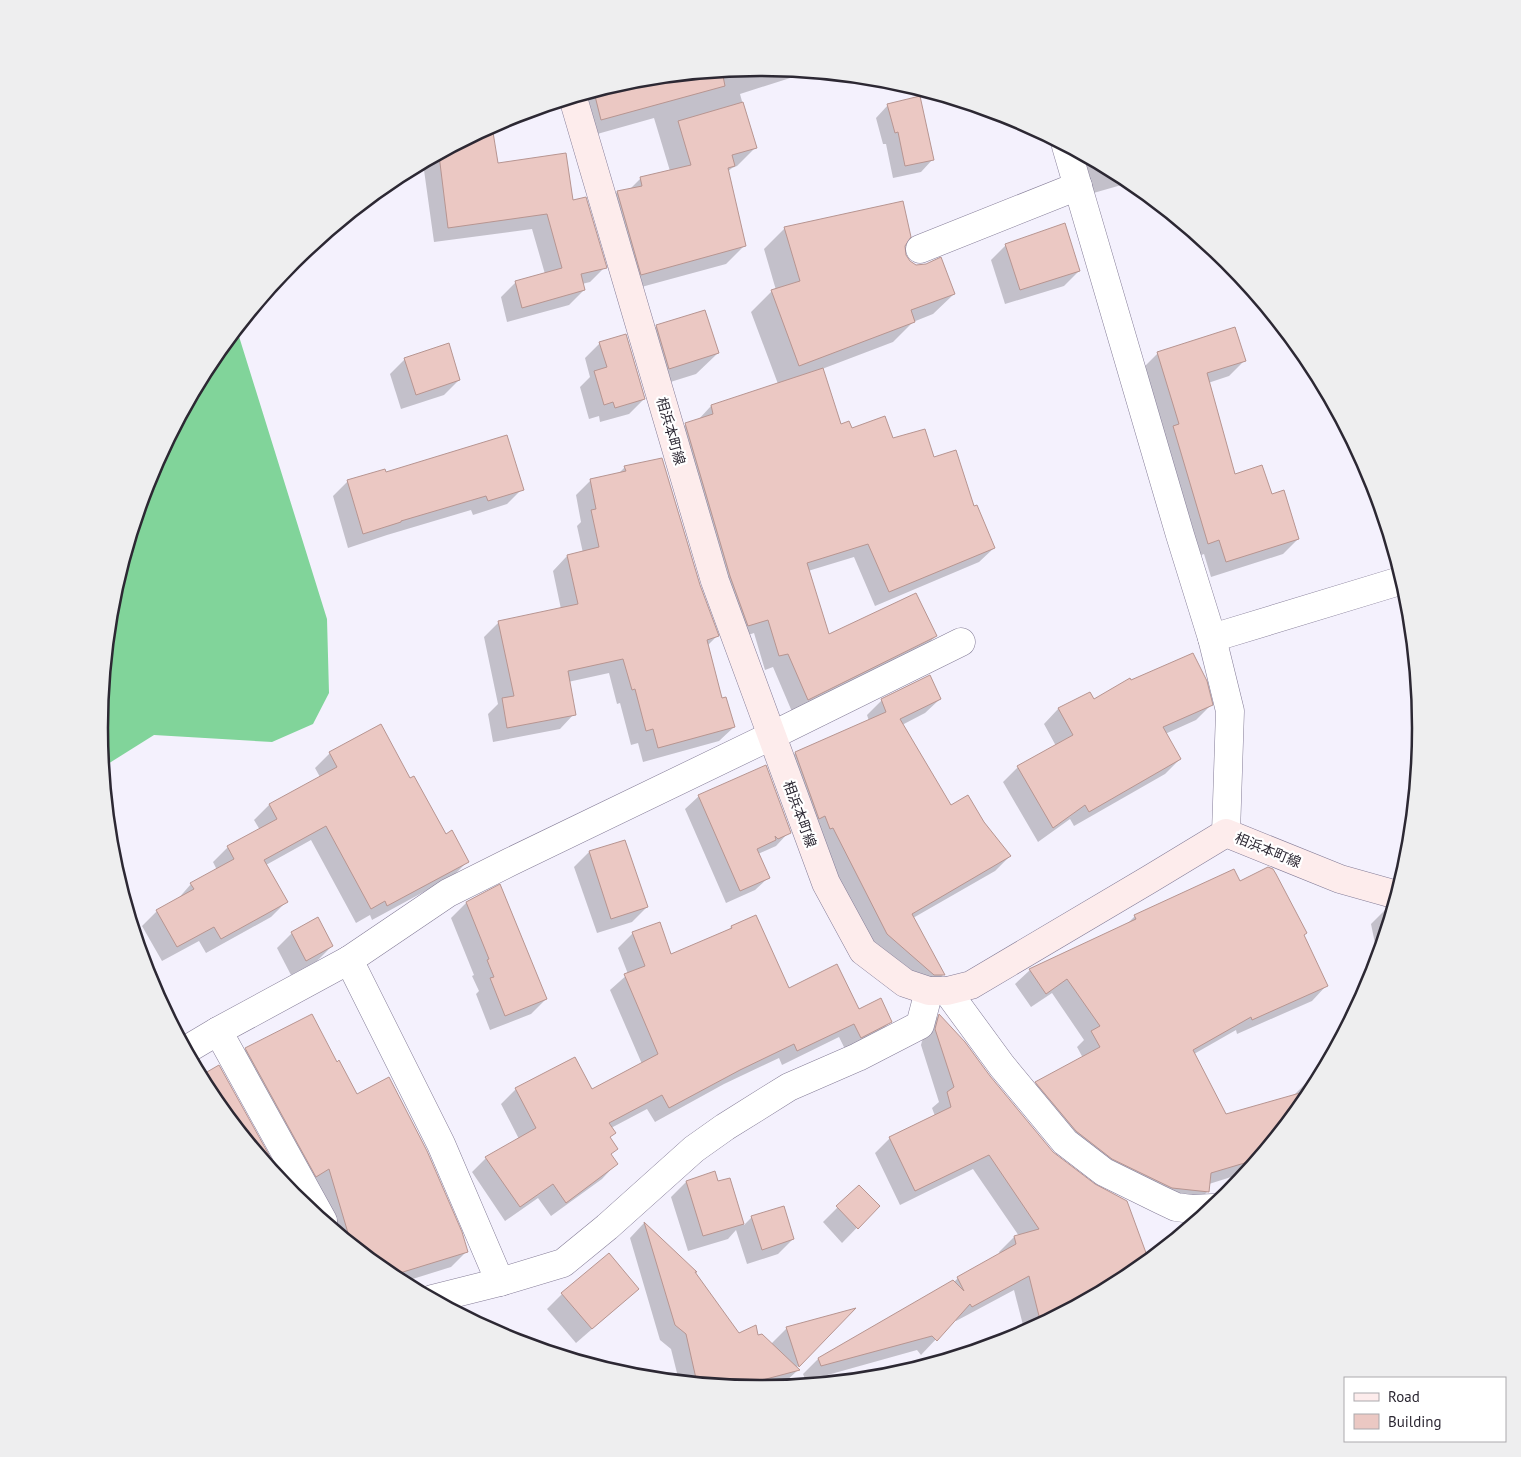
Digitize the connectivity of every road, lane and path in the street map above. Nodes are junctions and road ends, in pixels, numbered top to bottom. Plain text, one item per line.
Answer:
1 (575, 104) edge
2 (1068, 154) edge
3 (1078, 186) junction
4 (920, 249) dead end
5 (1396, 582) edge
6 (1212, 638) junction
7 (961, 642) dead end
8 (771, 736) junction
9 (1226, 832) junction
10 (1392, 894) edge
11 (349, 960) junction
12 (938, 991) junction
13 (218, 1030) junction
14 (192, 1047) edge
15 (313, 1203) edge
16 (1197, 1214) edge
17 (500, 1282) junction
18 (441, 1297) edge

1 - 8 main road, 相浜本町線
2 - 3 street
3 - 4 street
3 - 6 street
5 - 6 street
6 - 9 street
7 - 8 street
8 - 11 street
8 - 12 main road, 相浜本町線
9 - 10 main road, 相浜本町線
9 - 12 main road, 相浜本町線
11 - 13 street
11 - 17 street
12 - 16 street
12 - 17 street
13 - 14 street
13 - 15 street
17 - 18 street

